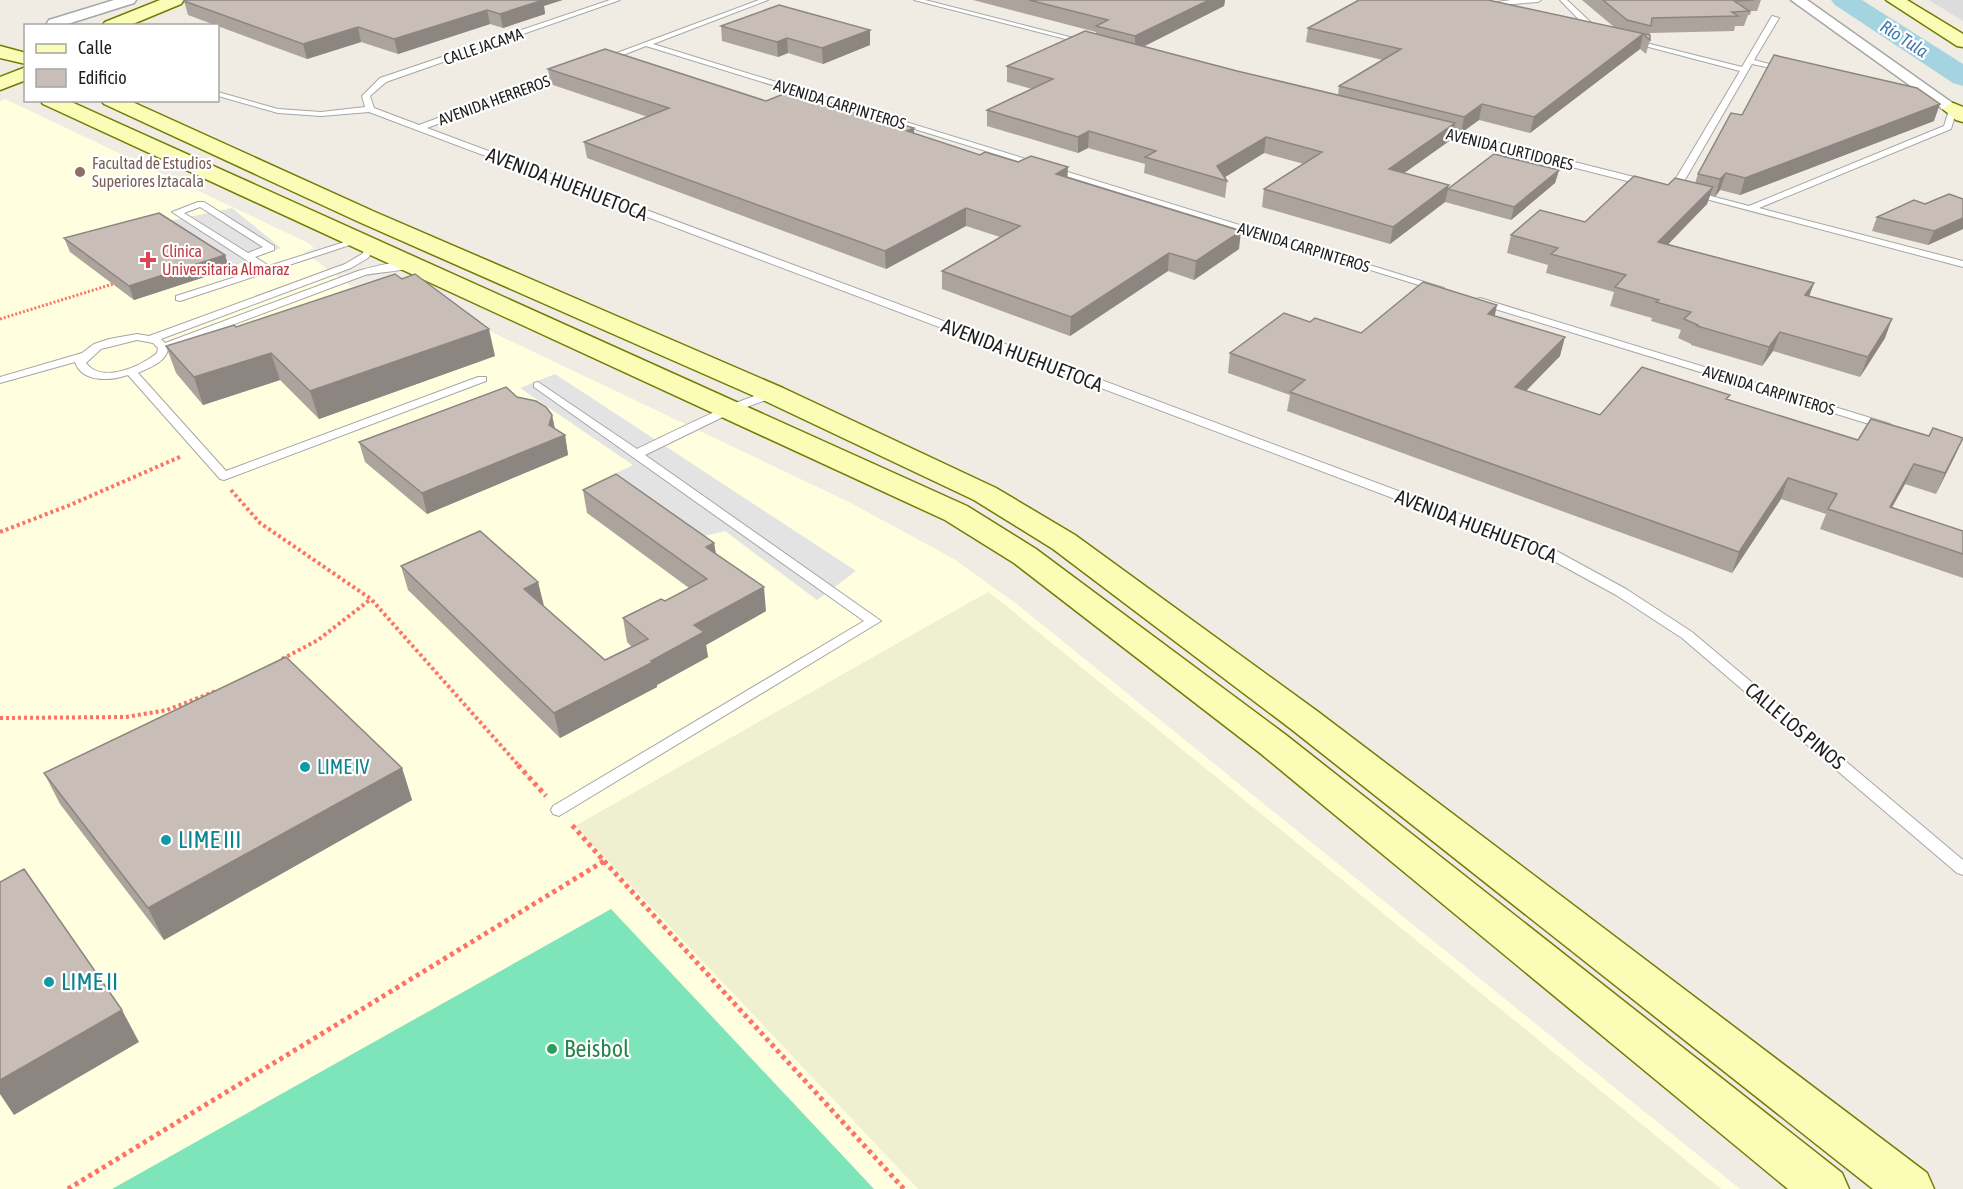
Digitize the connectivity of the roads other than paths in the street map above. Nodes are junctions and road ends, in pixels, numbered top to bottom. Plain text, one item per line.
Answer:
1 (129, 0) edge
2 (175, 0) edge
3 (617, 0) edge
4 (765, 0) edge
5 (917, 0) edge
6 (1538, 0) edge
7 (1563, 0) edge
8 (1798, 0) edge
9 (1895, 0) edge
10 (194, 4) edge
11 (1511, 12) edge
12 (1775, 18) dead end
13 (54, 23) dead end
14 (116, 24) edge
15 (145, 24) edge
16 (1575, 27) edge
17 (1596, 33) junction
18 (1607, 36) edge
19 (1619, 38) edge
20 (1963, 42) edge
21 (646, 44) junction
22 (1100, 46) edge
23 (0, 52) edge
24 (24, 58) edge
25 (1749, 61) junction
26 (24, 62) edge
27 (591, 64) edge
28 (1744, 70) junction
29 (570, 72) edge
30 (1795, 72) edge
31 (10, 80) edge
32 (219, 94) edge
33 (55, 102) edge
34 (115, 102) edge
35 (1930, 104) edge
36 (370, 109) junction
37 (1960, 111) edge
38 (1421, 127) edge
39 (418, 128) junction
40 (1674, 190) junction
41 (1749, 209) junction
42 (359, 233) junction
43 (247, 257) junction
44 (1963, 264) edge
45 (416, 266) junction
46 (268, 270) junction
47 (316, 278) junction
48 (330, 285) junction
49 (1448, 291) edge
50 (180, 298) dead end
51 (1470, 298) edge
52 (150, 339) junction
53 (163, 347) junction
54 (84, 356) junction
55 (131, 372) junction
56 (482, 379) dead end
57 (0, 380) edge
58 (538, 385) dead end
59 (773, 394) junction
60 (729, 410) junction
61 (1894, 428) edge
62 (637, 454) junction
63 (1621, 592) joint
64 (559, 810) road end
65 (1963, 869) edge
66 (1826, 1189) edge
67 (1910, 1189) edge

1 - 13 street
2 - 14 main road
3 - 36 lane, CALLE JACAMA
4 - 21 lane
5 - 22 lane
6 - 11 lane
7 - 17 lane
8 - 37 street
9 - 20 main road
10 - 15 main road
12 - 25 lane
16 - 17 lane
17 - 18 lane
19 - 28 lane
21 - 27 lane
21 - 49 lane, AVENIDA CARPINTEROS
23 - 24 main road
25 - 28 lane
25 - 30 lane
26 - 31 main road
28 - 40 lane
29 - 39 lane, AVENIDA HERREROS
32 - 36 lane, AVENIDA HERREROS
33 - 42 main road
34 - 42 main road
35 - 37 lane
36 - 39 lane, AVENIDA HERREROS
37 - 41 lane
38 - 40 lane, AVENIDA CURTIDORES
39 - 63 lane, AVENIDA HUEHUETOCA
40 - 41 lane, AVENIDA CURTIDORES
41 - 44 lane, AVENIDA CURTIDORES
42 - 45 main road
42 - 46 lane
42 - 47 lane
42 - 59 main road
43 - 43 lane
43 - 46 lane
45 - 48 lane
45 - 60 main road
46 - 50 lane
47 - 48 lane
47 - 52 lane
48 - 53 lane
51 - 61 lane, AVENIDA CARPINTEROS
52 - 53 lane
52 - 54 lane
53 - 55 lane
54 - 55 lane
54 - 57 lane
55 - 56 lane
58 - 62 lane
59 - 60 lane
59 - 67 main road
60 - 62 lane
60 - 66 main road
62 - 64 lane
63 - 65 lane, CALLE LOS PINOS

